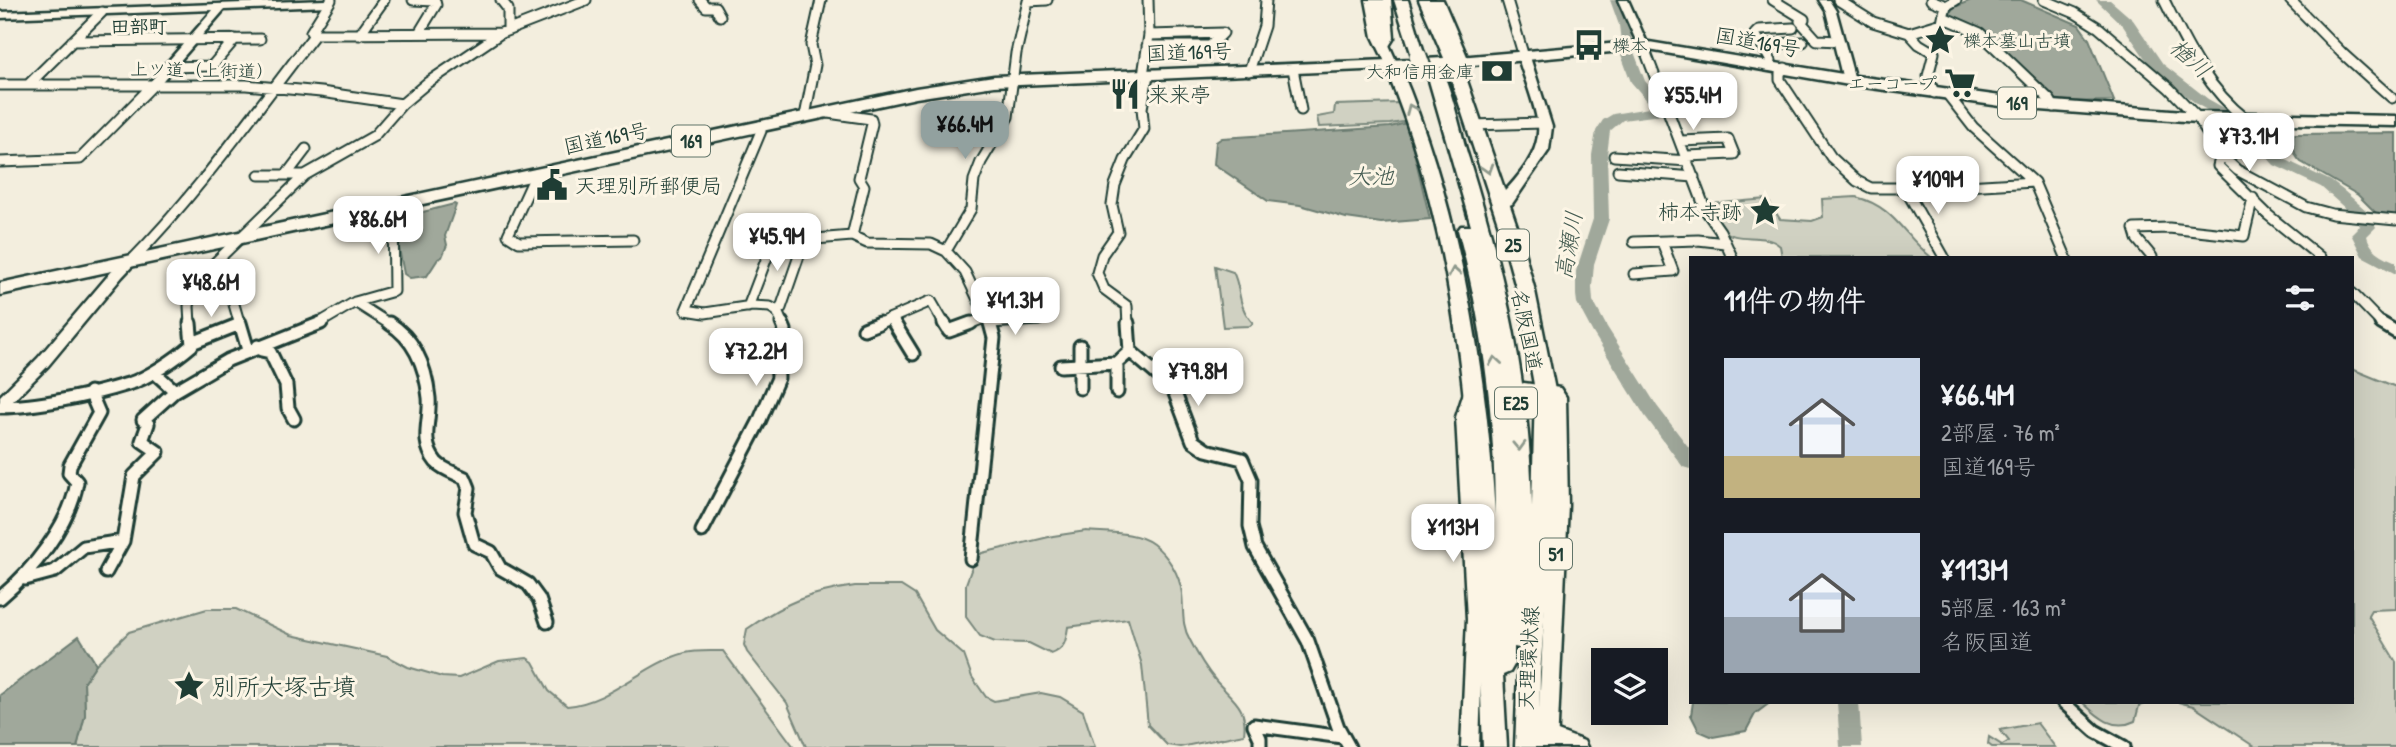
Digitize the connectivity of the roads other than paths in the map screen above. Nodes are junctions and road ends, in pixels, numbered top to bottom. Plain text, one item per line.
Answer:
1 (109, 0) edge
2 (383, 0) edge
3 (413, 0) edge
4 (501, 0) edge
5 (586, 0) edge
6 (700, 0) edge
7 (821, 0) edge
8 (1047, 0) edge
9 (1148, 0) edge
10 (1266, 0) edge
11 (1372, 0) edge
12 (1384, 0) edge
13 (1401, 0) edge
14 (1412, 0) edge
15 (1426, 0) edge
16 (1437, 0) edge
17 (1507, 0) edge
18 (1623, 0) edge
19 (1773, 0) edge
20 (1824, 0) edge
21 (1839, 0) edge
22 (1930, 0) edge
23 (1956, 0) edge
24 (2044, 0) edge
25 (2164, 0) edge
26 (2290, 0) edge
27 (329, 1) edge
28 (570, 2) edge
29 (224, 4) edge
30 (1946, 6) junction
31 (99, 12) junction
32 (0, 15) edge
33 (720, 16) dead end
34 (1943, 17) junction
35 (1793, 28) dead end
36 (504, 32) junction
37 (419, 33) junction
38 (1909, 33) junction
39 (315, 34) junction
40 (1182, 34) junction
41 (359, 35) junction
42 (1149, 35) junction
43 (260, 38) dead end
44 (235, 39) junction
45 (191, 40) junction
46 (72, 41) junction
47 (1839, 41) junction
48 (1803, 42) dead end
49 (1384, 43) junction
50 (1762, 45) junction
51 (1147, 46) junction
52 (1182, 46) junction
53 (1643, 46) junction
54 (1524, 57) junction
55 (1437, 63) junction
56 (1392, 65) junction
57 (167, 67) junction
58 (1777, 67) junction
59 (1293, 69) junction
60 (1249, 71) junction
61 (1146, 75) junction
62 (1012, 80) junction
63 (1849, 80) junction
64 (154, 84) junction
65 (0, 85) edge
66 (28, 85) junction
67 (272, 86) junction
68 (1941, 94) junction
69 (2392, 98) dead end
70 (402, 104) junction
71 (2054, 107) junction
72 (1301, 110) dead end
73 (824, 113) junction
74 (805, 116) junction
75 (2197, 117) junction
76 (2246, 120) junction
77 (2396, 121) edge
78 (1544, 123) junction
79 (1472, 125) junction
80 (760, 126) junction
81 (1681, 141) junction
82 (306, 149) dead end
83 (2221, 155) junction
84 (1614, 156) dead end
85 (1687, 158) junction
86 (0, 162) edge
87 (1618, 171) dead end
88 (259, 174) dead end
89 (286, 174) junction
90 (536, 174) junction
91 (305, 175) junction
92 (1694, 177) junction
93 (2034, 182) junction
94 (1906, 190) junction
95 (2253, 198) junction
96 (393, 205) junction
97 (1499, 205) junction
98 (2396, 220) edge
99 (852, 236) junction
100 (237, 239) junction
101 (633, 240) dead end
102 (791, 242) dead end
103 (1634, 242) dead end
104 (1662, 242) junction
105 (1725, 243) junction
106 (771, 247) dead end
107 (946, 251) junction
108 (800, 253) dead end
109 (1732, 256) edge
110 (1943, 256) edge
111 (2066, 256) edge
112 (2151, 256) edge
113 (2319, 256) edge
114 (131, 261) junction
115 (1634, 274) dead end
116 (0, 289) edge
117 (2354, 295) edge
118 (233, 301) dead end
119 (355, 302) junction
120 (748, 307) junction
121 (777, 311) junction
122 (891, 318) junction
123 (988, 320) junction
124 (1039, 320) dead end
125 (240, 324) junction
126 (864, 329) dead end
127 (2396, 332) edge
128 (192, 343) junction
129 (1080, 346) dead end
130 (253, 348) junction
131 (1130, 351) junction
132 (913, 354) dead end
133 (1117, 363) junction
134 (1079, 365) junction
135 (1061, 366) dead end
136 (153, 372) junction
137 (1080, 388) dead end
138 (1481, 388) junction
139 (1535, 390) junction
140 (175, 391) junction
141 (90, 392) junction
142 (1118, 392) dead end
143 (0, 406) edge
144 (294, 419) dead end
145 (702, 531) dead end
146 (124, 541) junction
147 (971, 559) dead end
148 (106, 572) dead end
149 (25, 579) junction
150 (0, 598) edge
151 (547, 622) dead end
152 (2065, 704) edge
153 (1547, 741) edge
154 (1346, 742) edge
155 (1260, 747) edge
156 (1470, 747) edge
157 (1495, 747) edge
158 (1501, 747) edge
159 (1520, 747) edge
160 (1527, 747) edge
161 (1578, 747) edge
162 (2124, 747) edge

1 - 31 street
2 - 41 street
3 - 37 street
4 - 36 street
5 - 28 street
6 - 33 street
7 - 74 street
8 - 62 street
9 - 42 street
10 - 60 street
11 - 49 main road
12 - 49 highway
13 - 55 highway, E25
14 - 55 highway, E25
15 - 55 highway
16 - 55 main road
17 - 54 street
18 - 53 street
19 - 47 street
20 - 47 street
21 - 38 street
22 - 30 street
23 - 30 street
24 - 75 street
25 - 76 street
26 - 69 street
27 - 29 street
27 - 39 street
28 - 36 street
29 - 31 street
29 - 45 street
30 - 34 street
31 - 32 street
31 - 46 street
34 - 38 street
34 - 71 street
35 - 50 street
36 - 37 street
36 - 70 street
37 - 41 street
38 - 68 street
39 - 41 street
39 - 67 street
40 - 42 street
40 - 52 street
40 - 52 street
42 - 51 street
43 - 44 street
44 - 45 street
44 - 57 street
45 - 46 street
45 - 57 street
46 - 66 street
47 - 63 street
48 - 50 street
49 - 56 main road
50 - 58 street
51 - 52 street
51 - 61 street
53 - 54 highway, 国道169号 / 169
53 - 58 highway, 国道169号 / 169
53 - 81 street
54 - 55 highway, 国道169号 / 169
54 - 78 main road
55 - 56 highway, 国道169号 / 169
55 - 79 highway, 25
158 -> 55 highway, 名阪国道 / E25
55 -> 159 highway, 名阪国道 / E25
56 - 59 highway, 国道169号 / 169
138 -> 56 highway
57 - 64 street
58 - 63 highway, 国道169号 / 169
58 - 94 street
59 - 60 highway, 国道169号 / 169
59 - 72 street
60 - 61 highway, 国道169号 / 169
61 - 62 highway, 国道169号 / 169
61 - 131 street
62 - 73 highway, 国道169号 / 169
62 - 107 street
63 - 68 highway, 国道169号 / 169
64 - 66 street, 上ツ道（上街道）
64 - 67 street, 上ツ道（上街道）
64 - 86 street
65 - 66 street, 上ツ道（上街道）
67 - 70 street, 上ツ道（上街道）
67 - 114 street
68 - 71 highway, 国道169号 / 169
68 - 93 street
70 - 91 street
71 - 75 highway, 国道169号 / 169
73 - 74 highway, 国道169号 / 169
73 - 99 street
74 - 80 highway, 国道169号 / 169
75 - 76 highway, 国道169号 / 169
75 - 83 street
76 - 77 highway, 国道169号 / 169
78 - 79 street
78 - 97 main road
79 -> 97 highway, 25
80 - 90 highway, 国道169号 / 169
80 - 120 street
81 - 85 street
81 - 85 street
82 - 89 street
83 - 95 street
83 - 98 street
84 - 85 street
85 - 92 street
87 - 92 street
88 - 89 street
89 - 91 street
90 - 96 highway, 国道169号 / 169
90 - 101 street
91 - 100 street
92 - 105 street
93 - 94 street
93 - 111 street
94 - 110 street
95 - 112 street
95 - 113 street
96 - 100 highway, 国道169号 / 169
96 - 119 street
97 - 139 highway, 25
99 - 102 street
99 - 107 street
100 - 114 highway, 国道169号 / 169
100 - 128 street
103 - 104 street
104 - 105 street
104 - 115 street
105 - 109 street
106 - 120 street
107 - 123 street
108 - 121 street
114 - 116 highway, 国道169号 / 169
114 - 143 street
117 - 127 street
118 - 125 street
119 - 130 street
119 - 151 street
120 - 121 street
121 - 145 street
122 - 123 street
122 - 126 street
122 - 132 street
123 - 124 street
123 - 147 street
125 - 128 street
125 - 130 street
128 - 136 street
129 - 134 street
130 - 140 street
130 - 144 street
131 - 133 street
131 - 154 street
133 - 134 street
133 - 142 street
134 - 135 street
134 - 137 street
136 - 140 street
136 - 141 street
138 - 156 street
138 - 157 highway, E25
139 - 153 main road, 天理環状線 / 51
139 - 160 highway, E25
140 - 146 street
141 - 143 street
141 - 149 street
146 - 148 street
146 - 149 street
149 - 150 street
152 - 162 street
153 - 161 street
154 - 155 street

